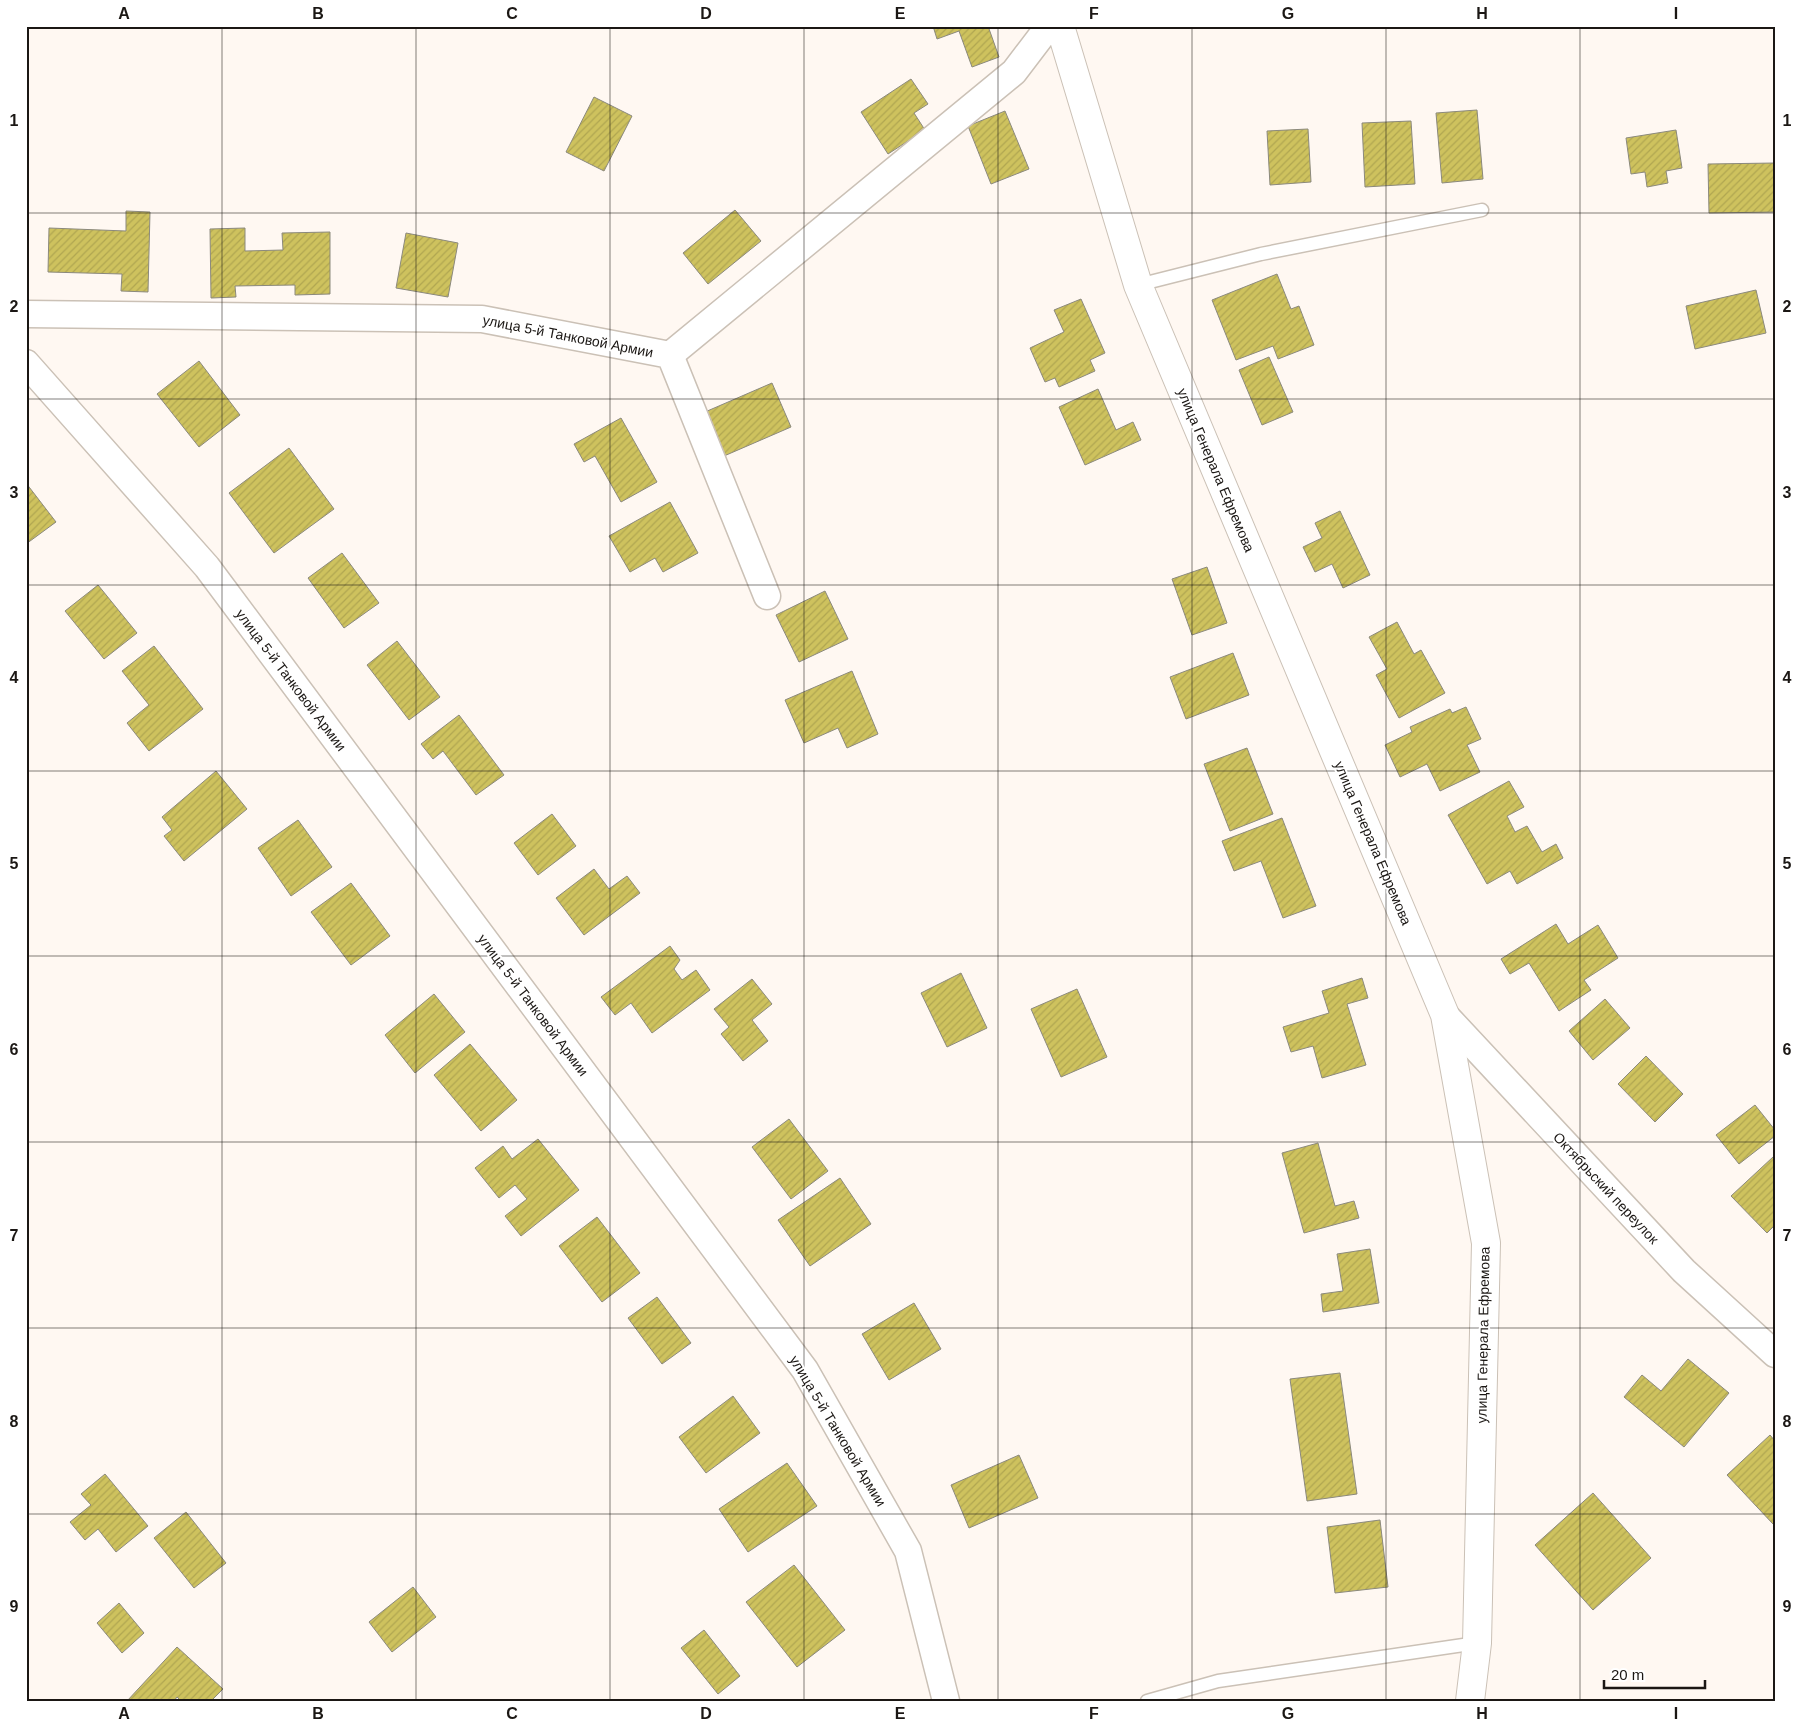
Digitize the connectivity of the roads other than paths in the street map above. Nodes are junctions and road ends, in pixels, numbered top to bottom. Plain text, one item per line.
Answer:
1 (1050, 26) edge
2 (1060, 26) edge
3 (1482, 210) dead end
4 (1138, 285) junction
5 (26, 314) edge
6 (670, 355) junction
7 (26, 363) edge
8 (766, 596) dead end
9 (1445, 1014) junction
10 (1775, 1354) edge
11 (1477, 1643) junction
12 (946, 1701) edge
13 (1147, 1701) edge
14 (1470, 1701) edge

1 - 6 street
2 - 4 street, улица Генерала Ефремова
3 - 4 lane
4 - 9 street, улица Генерала Ефремова
5 - 6 street, улица 5-й Танковой Армии
6 - 8 street, улица 5-й Танковой Армии
7 - 12 street, улица 5-й Танковой Армии
9 - 10 street, Октябрьский переулок
9 - 11 street, улица Генерала Ефремова
11 - 13 lane
11 - 14 street, улица Генерала Ефремова

